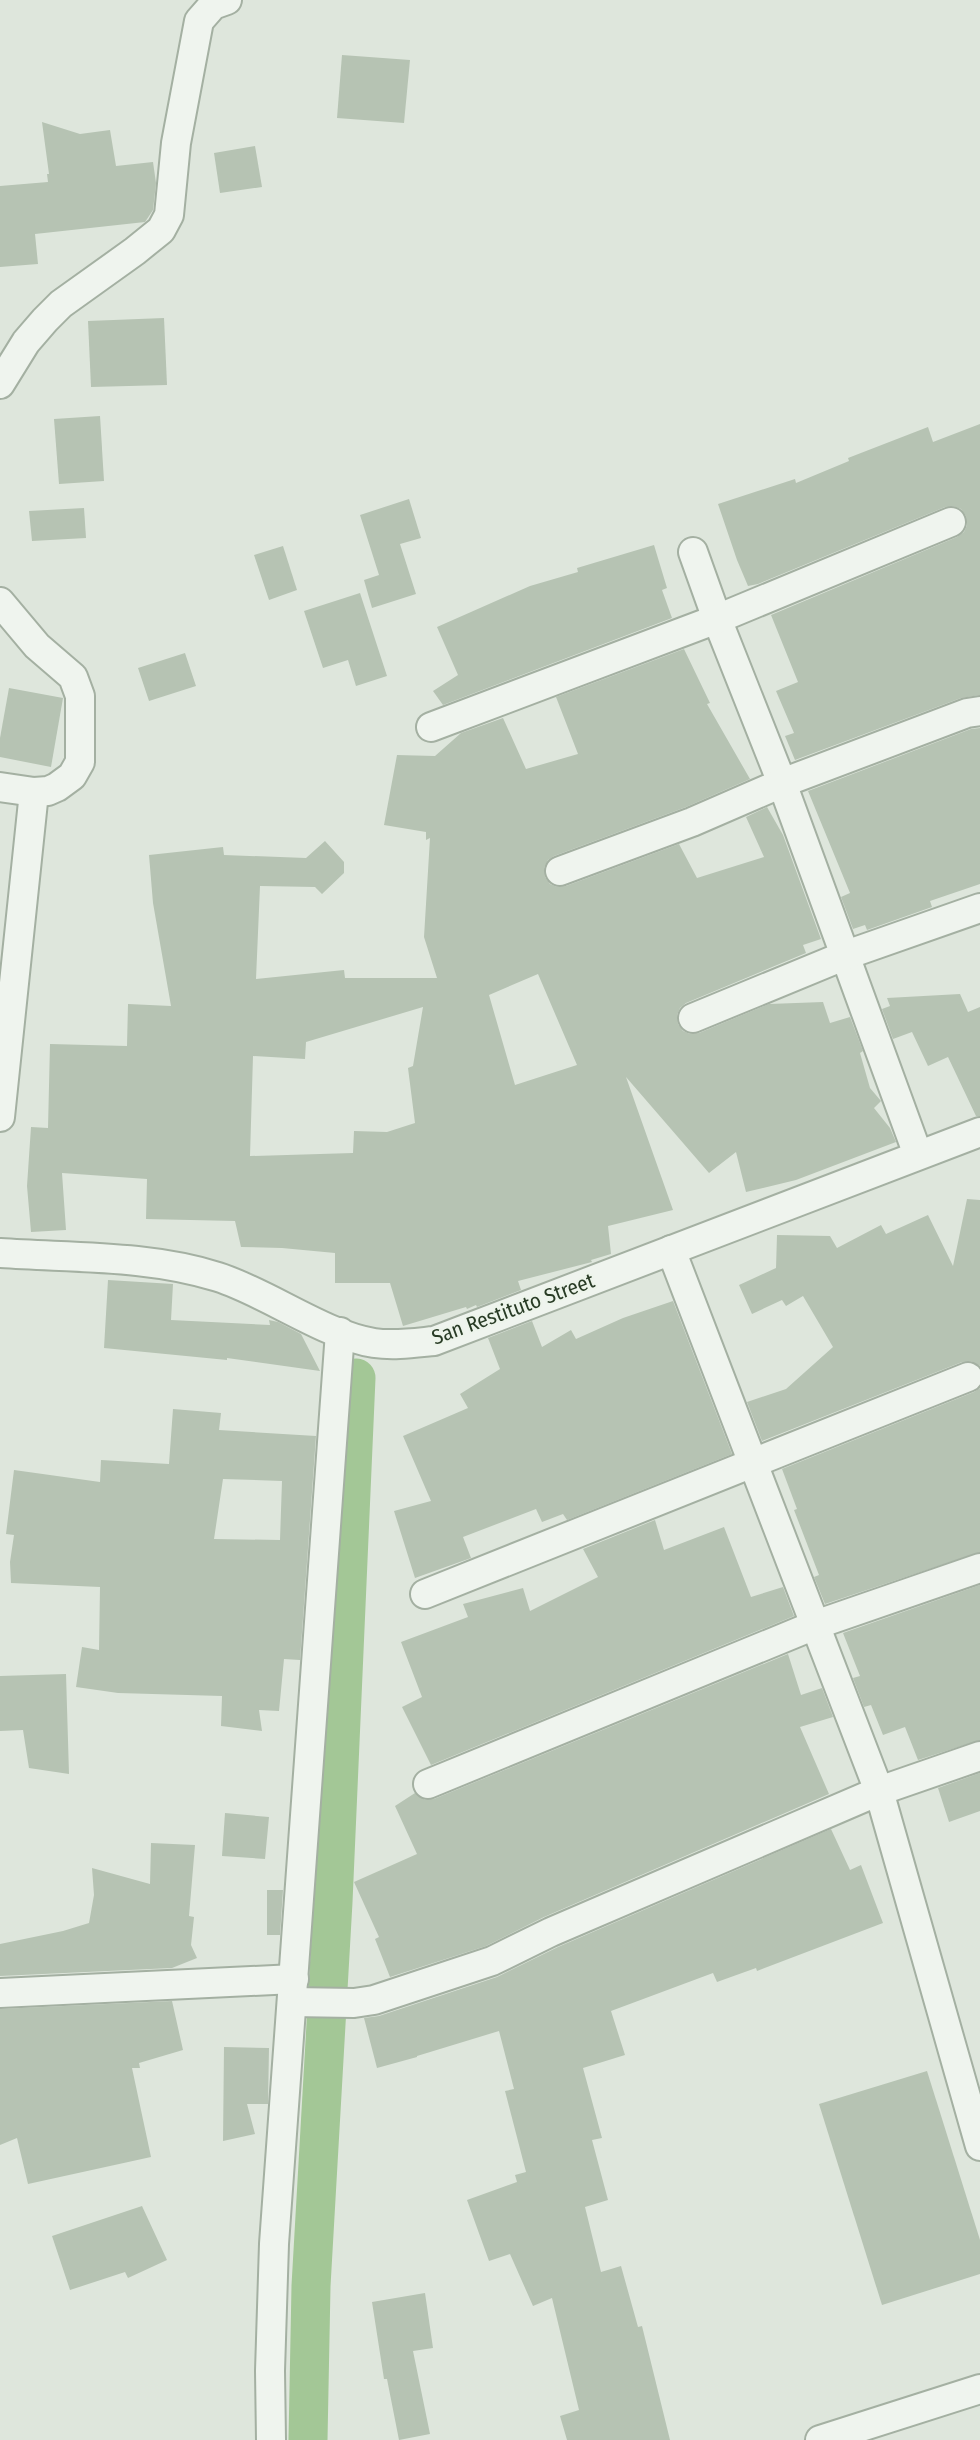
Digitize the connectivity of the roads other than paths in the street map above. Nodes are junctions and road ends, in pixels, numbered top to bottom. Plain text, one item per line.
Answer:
1 (227, 0) edge
2 (0, 384) edge
3 (951, 522) dead end
4 (693, 552) dead end
5 (0, 602) edge
6 (717, 619) junction
7 (980, 711) edge
8 (431, 727) dead end
9 (782, 783) junction
10 (0, 787) edge
11 (34, 792) junction
12 (560, 871) dead end
13 (980, 908) edge
14 (846, 955) junction
15 (693, 1018) dead end
16 (0, 1117) edge
17 (980, 1132) edge
18 (918, 1155) junction
19 (671, 1250) junction
20 (0, 1253) edge
21 (340, 1332) junction
22 (968, 1377) dead end
23 (752, 1463) junction
24 (980, 1568) edge
25 (425, 1594) dead end
26 (815, 1625) junction
27 (980, 1756) edge
28 (428, 1784) dead end
29 (879, 1791) junction
30 (0, 1993) edge
31 (296, 1995) junction
32 (980, 2146) edge
33 (980, 2389) edge
34 (271, 2440) edge
35 (820, 2440) edge

1 - 2 street
3 - 6 street
4 - 6 street
5 - 11 street
6 - 8 street
6 - 9 street
7 - 9 street
9 - 12 street
9 - 14 street
10 - 11 street
11 - 16 street
13 - 14 street
14 - 15 street
14 - 18 street
17 - 18 street, San Restituto Street
18 - 19 street, San Restituto Street
19 - 21 street, San Restituto Street
19 - 23 street
20 - 21 street, San Restituto Street
21 - 31 street
22 - 23 street
23 - 25 street
23 - 26 street
24 - 26 street
26 - 28 street
26 - 29 street
27 - 29 street
29 - 31 street
29 - 32 street
30 - 31 street
31 - 34 street
33 - 35 street

